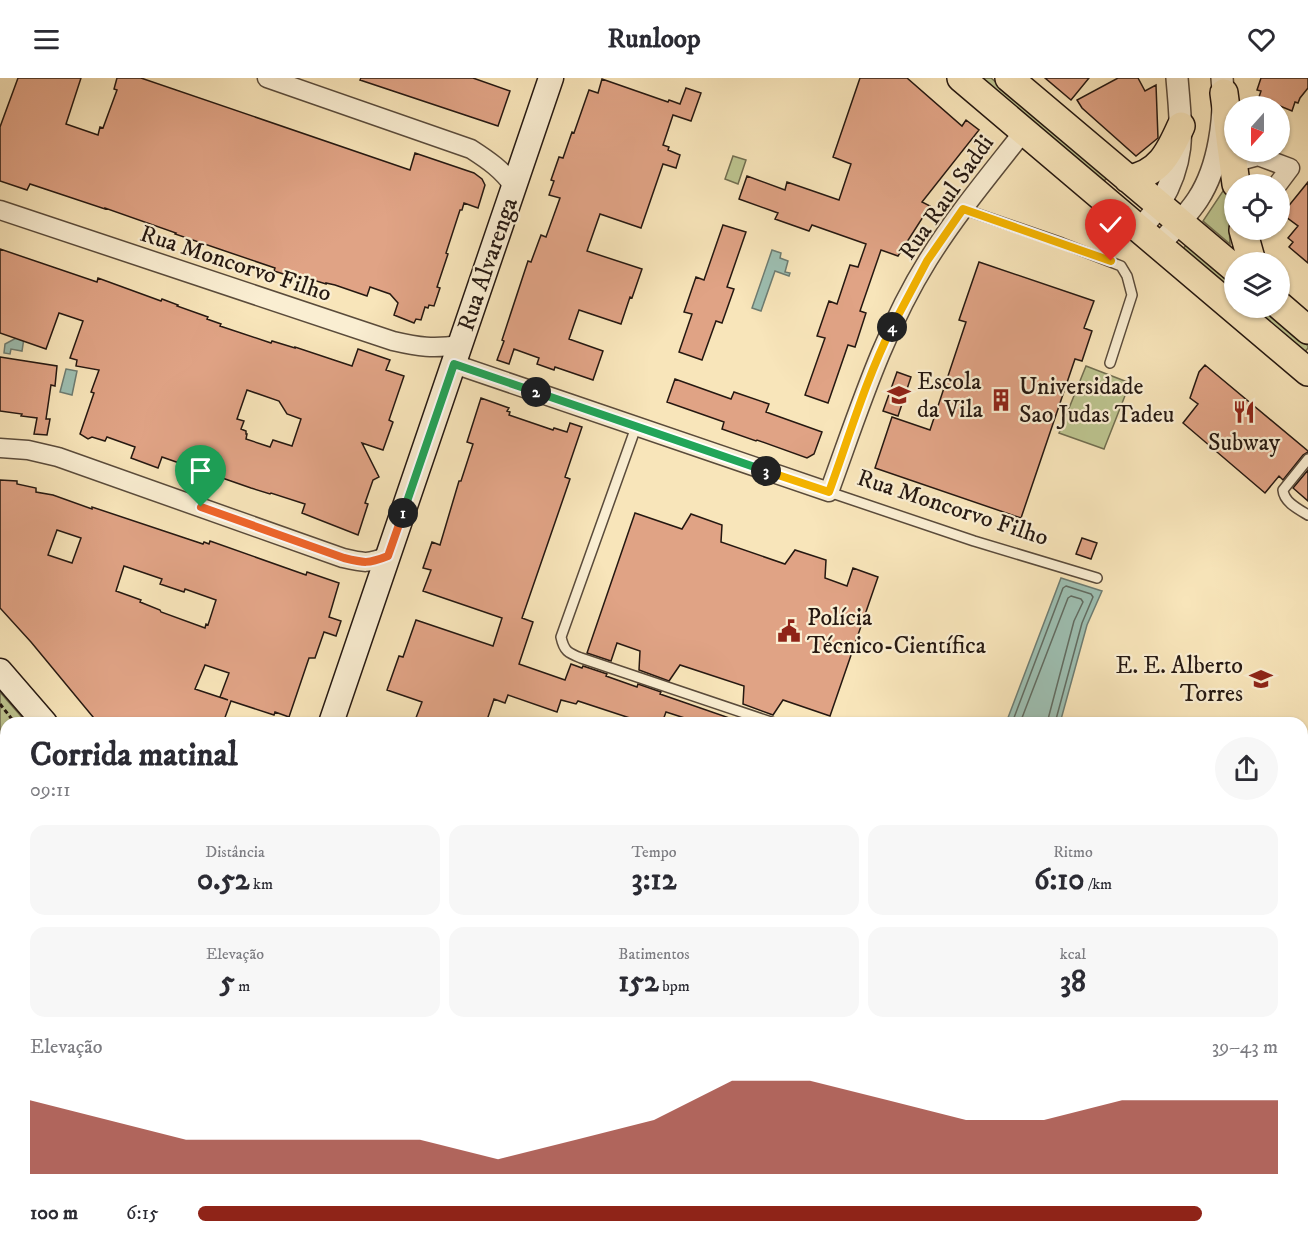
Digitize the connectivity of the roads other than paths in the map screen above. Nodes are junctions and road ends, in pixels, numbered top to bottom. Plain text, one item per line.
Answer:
1 (267, 78) edge
2 (551, 78) edge
3 (961, 78) edge
4 (1008, 78) edge
5 (1177, 78) edge
6 (1223, 85) edge
7 (1181, 126) junction
8 (1024, 131) junction
9 (1234, 174) edge
10 (1286, 174) edge
11 (1128, 179) junction
12 (514, 187) junction
13 (963, 209) junction
14 (0, 210) edge
15 (1169, 213) junction
16 (1150, 237) junction
17 (1224, 260) edge
18 (1290, 315) edge
19 (1308, 330) edge
20 (457, 355) junction
21 (1110, 363) dead end
22 (1308, 372) edge
23 (636, 427) junction
24 (0, 448) edge
25 (1308, 459) edge
26 (829, 492) junction
27 (1308, 515) edge
28 (388, 556) junction
29 (1097, 578) dead end
30 (0, 671) edge
31 (40, 717) edge
32 (333, 717) edge
33 (756, 717) edge

1 - 12 street
2 - 12 main road, Rua Alvarenga
3 - 8 main road
4 - 11 main road
5 - 7 street
6 - 9 main road
6 - 15 street
7 - 11 main road
7 - 15 street
8 - 13 street, Rua Raul Saddi
8 - 16 main road
9 - 10 street
11 - 15 main road
12 - 20 main road, Rua Alvarenga
13 - 21 lane
13 - 26 street, Rua Raul Saddi
14 - 20 street, Rua Moncorvo Filho
15 - 16 street
15 - 17 main road
16 - 22 main road
18 - 19 main road
20 - 23 street, Rua Moncorvo Filho
20 - 28 main road, Rua Alvarenga
23 - 26 street, Rua Moncorvo Filho
23 - 33 lane
24 - 28 street
25 - 27 lane
26 - 29 lane, Rua Moncorvo Filho
28 - 32 main road, Rua Alvarenga
30 - 31 main road

